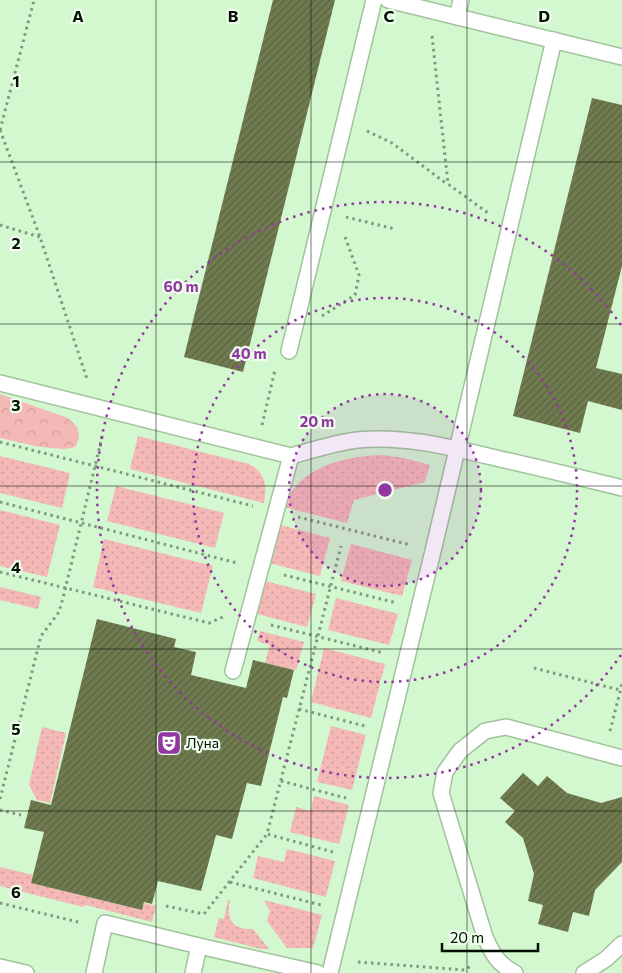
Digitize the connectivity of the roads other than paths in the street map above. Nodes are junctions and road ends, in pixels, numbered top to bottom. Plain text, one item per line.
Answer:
1 (374, 0) edge
2 (388, 0) edge
3 (461, 0) edge
4 (457, 17) junction
5 (554, 40) junction
6 (622, 57) edge
7 (289, 351) dead end
8 (0, 383) edge
9 (457, 449) junction
10 (291, 456) junction
11 (622, 488) edge
12 (233, 671) dead end
13 (622, 758) edge
14 (622, 944) edge
15 (199, 946) junction
16 (0, 967) edge
17 (331, 967) edge
18 (26, 973) edge
19 (94, 973) edge
20 (193, 973) edge
21 (318, 973) edge
22 (515, 973) edge
23 (584, 973) edge

1 - 7 lane
2 - 4 lane
3 - 4 lane
4 - 5 lane
5 - 6 lane
5 - 9 lane
8 - 10 lane
9 - 10 lane
9 - 11 lane
9 - 17 lane
10 - 12 lane
13 - 22 lane
14 - 23 lane
15 - 19 lane
15 - 20 lane
15 - 21 lane
16 - 18 lane

